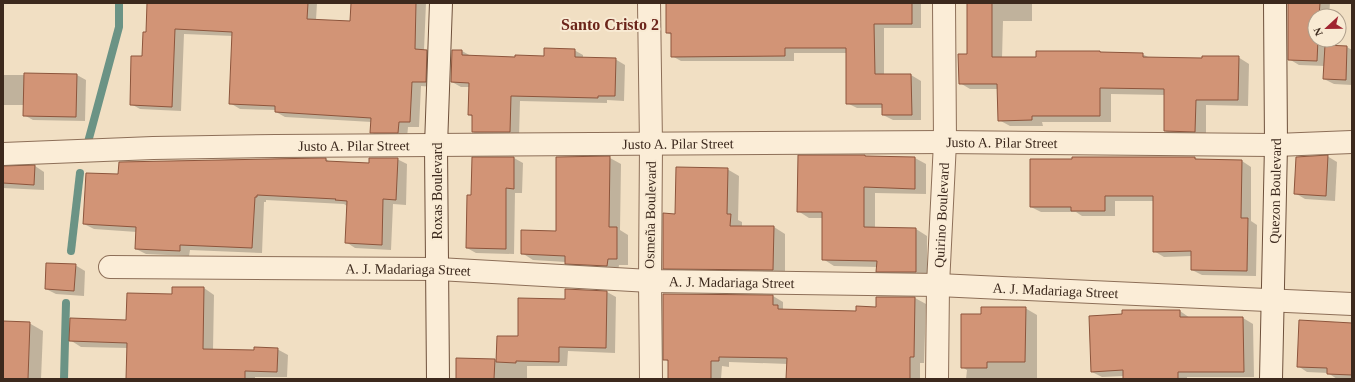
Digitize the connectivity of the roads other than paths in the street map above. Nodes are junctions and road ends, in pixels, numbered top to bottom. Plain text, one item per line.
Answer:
1 (441, 3) edge
2 (649, 3) edge
3 (944, 3) edge
4 (1275, 3) edge
5 (945, 142) junction
6 (1352, 142) edge
7 (651, 145) junction
8 (1276, 145) junction
9 (436, 146) junction
10 (3, 154) edge
11 (110, 267) dead end
12 (438, 269) junction
13 (650, 281) junction
14 (938, 285) junction
15 (1272, 300) junction
16 (1352, 304) edge
17 (438, 379) edge
18 (651, 379) edge
19 (937, 379) edge
20 (1271, 379) edge

1 - 9 street, Roxas Boulevard
2 - 7 street, Osmeña Boulevard
3 - 5 street, Quirino Boulevard
4 - 8 street, Quezon Boulevard
5 - 7 street, Justo A. Pilar Street
5 - 8 street, Justo A. Pilar Street
5 - 14 street, Quirino Boulevard
6 - 8 street, Justo A. Pilar Street
7 - 9 street, Justo A. Pilar Street
7 - 13 street, Osmeña Boulevard
8 - 15 street, Quezon Boulevard
9 - 10 street, Justo A. Pilar Street
9 - 12 street, Roxas Boulevard
11 - 12 street, A. J. Madariaga Street
12 - 13 street, A. J. Madariaga Street
12 - 17 street, Roxas Boulevard
13 - 14 street, A. J. Madariaga Street
13 - 18 street, Osmeña Boulevard
14 - 15 street, A. J. Madariaga Street
14 - 19 street, Quirino Boulevard
15 - 16 street, A. J. Madariaga Street
15 - 20 street, Quezon Boulevard

